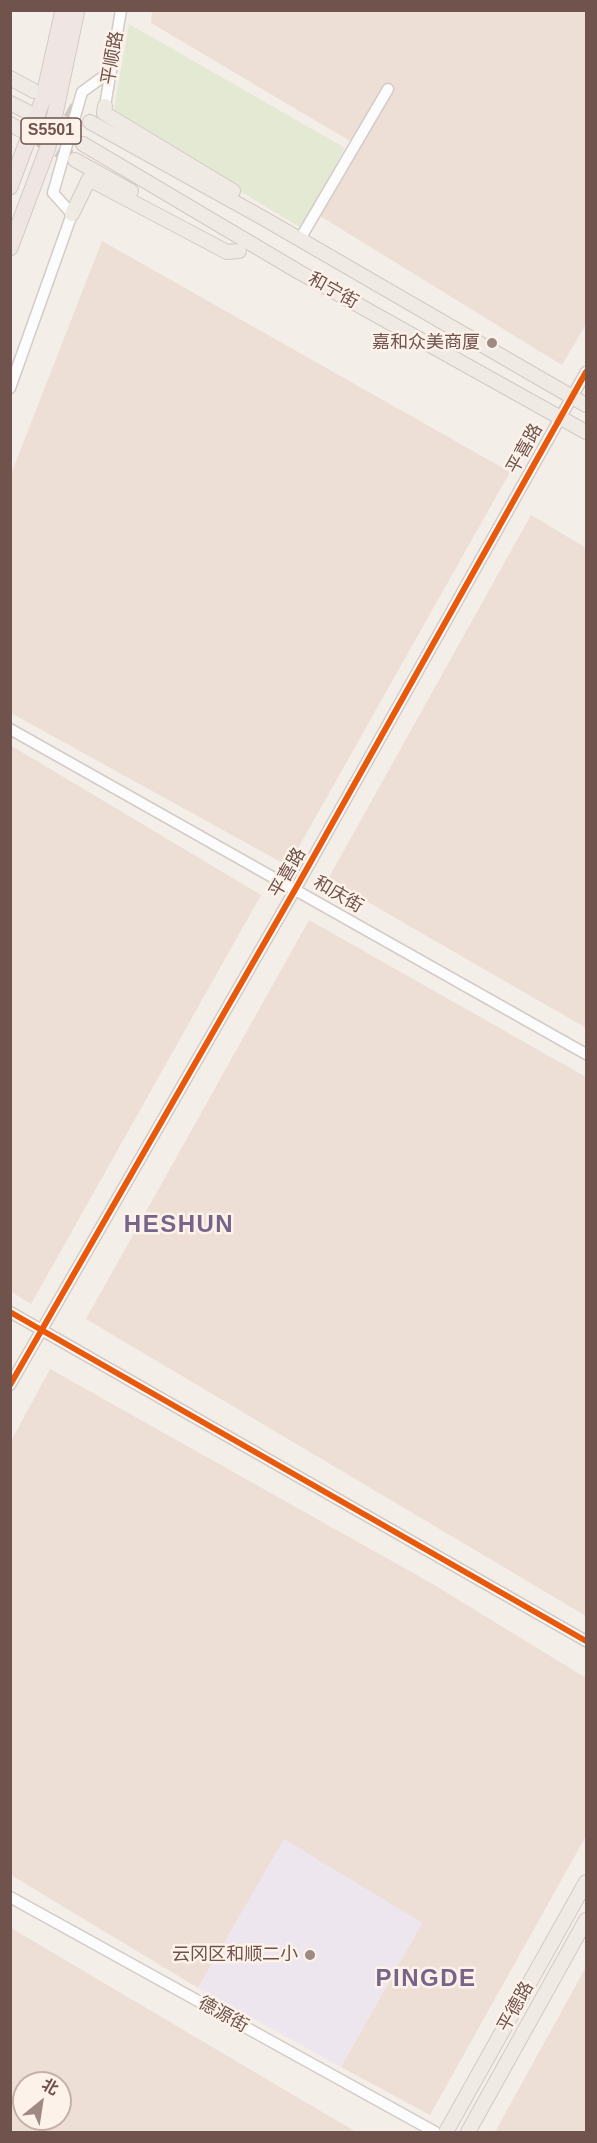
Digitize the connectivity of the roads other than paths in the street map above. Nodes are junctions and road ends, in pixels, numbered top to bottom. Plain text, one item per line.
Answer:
1 (63, 10) edge
2 (77, 10) edge
3 (121, 10) edge
4 (111, 71) junction
5 (10, 78) edge
6 (388, 89) dead end
7 (34, 91) tunnel mouth
8 (10, 102) edge
9 (105, 106) joint
10 (28, 112) tunnel mouth
11 (90, 122) tunnel mouth
12 (83, 144) tunnel mouth
13 (75, 160) tunnel mouth
14 (10, 187) edge
15 (72, 214) junction
16 (263, 218) junction
17 (300, 239) junction
18 (257, 247) junction
19 (10, 248) edge
20 (239, 251) junction
21 (586, 372) edge
22 (10, 388) edge
23 (573, 397) junction
24 (586, 405) edge
25 (560, 417) junction
26 (586, 432) edge
27 (10, 729) edge
28 (296, 888) junction
29 (586, 1054) edge
30 (10, 1312) edge
31 (41, 1330) junction
32 (10, 1385) edge
33 (586, 1641) edge
34 (586, 1882) edge
35 (10, 1897) edge
36 (586, 1920) edge
37 (435, 2133) edge
38 (446, 2133) edge
39 (468, 2133) edge

1 - 14 highway, S5501
2 - 19 highway, S5501
3 - 4 street, 平顺路
4 - 9 street, 平顺路
4 - 15 street
5 - 7 main road
6 - 17 street
8 - 10 main road
9 - 16 main road
11 - 16 main road, 和宁街
12 - 18 main road, 和宁街
13 - 20 main road
15 - 20 main road
15 - 22 street
16 - 17 main road, 和宁街
17 - 23 main road, 和宁街
18 - 20 main road
18 - 25 main road, 和宁街
21 - 23 street, 平喜路
23 - 24 main road, 和宁街
23 - 25 street, 平喜路
25 - 26 main road, 和宁街
25 - 28 street, 平喜路
27 - 28 street, 和庆街
28 - 29 street, 和庆街
28 - 31 street, 平喜路
30 - 31 street
31 - 32 street, 平喜路
31 - 33 street
34 - 38 main road, 平德路
35 - 37 street, 德源街
36 - 39 main road, 平德路

